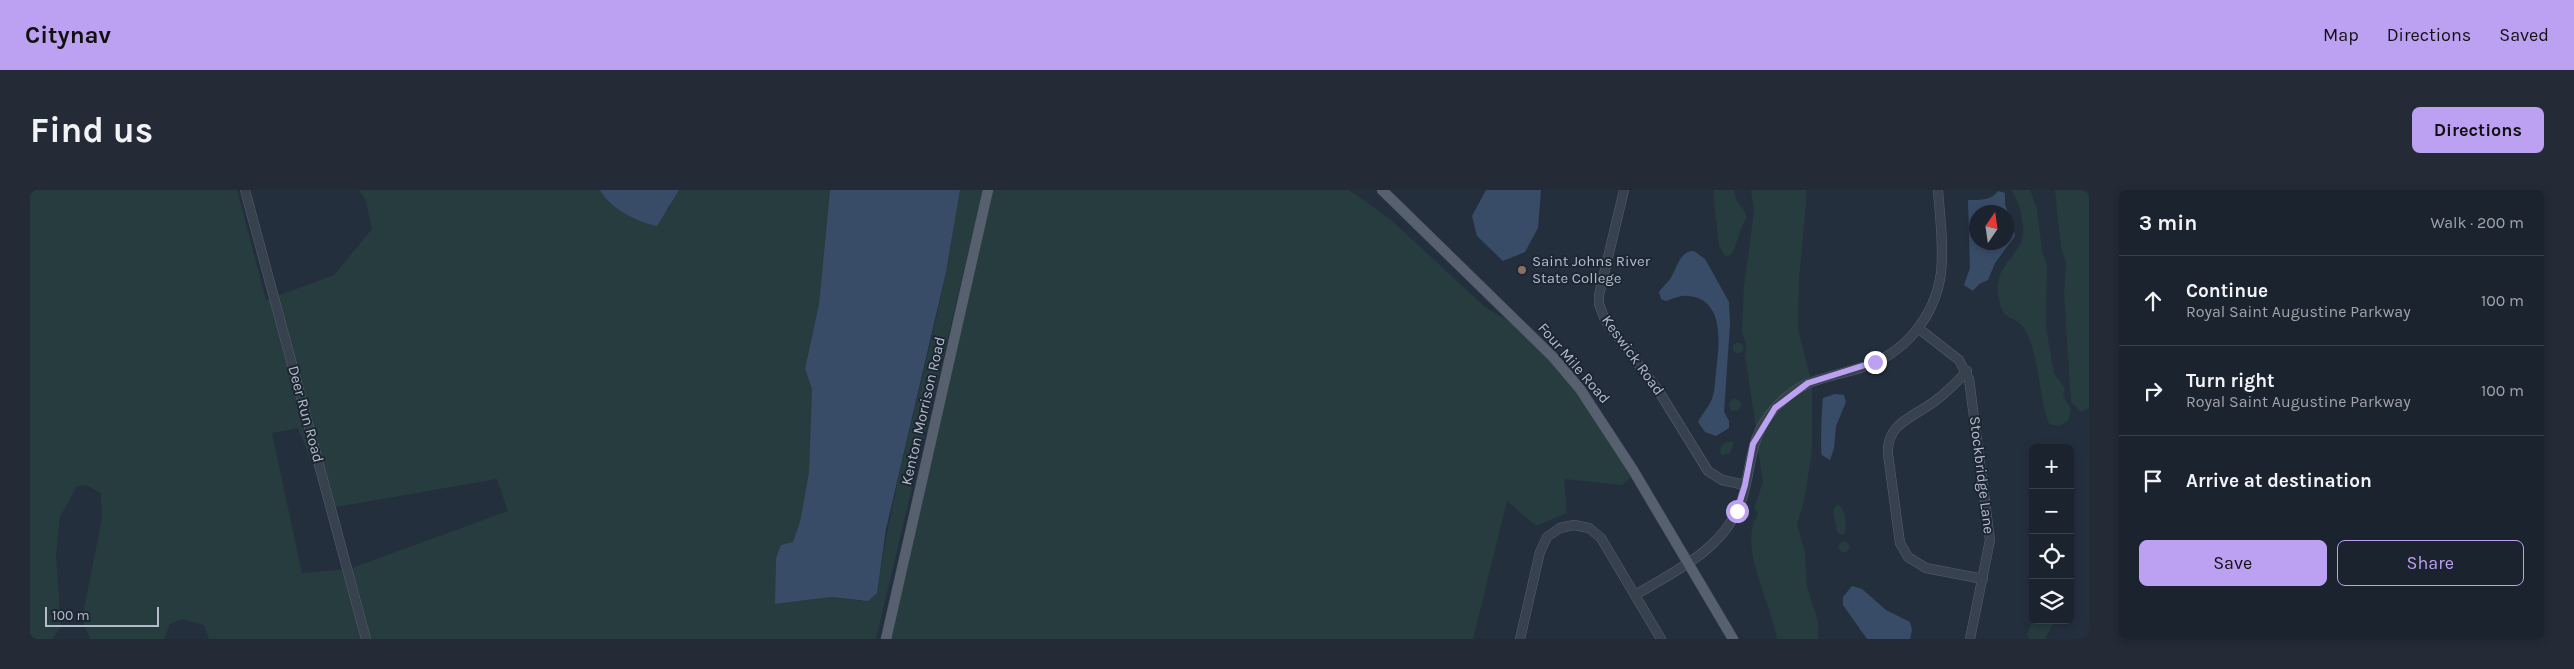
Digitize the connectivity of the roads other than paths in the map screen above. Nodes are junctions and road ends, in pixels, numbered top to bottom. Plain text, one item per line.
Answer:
1 (245, 190) edge
2 (988, 190) edge
3 (1382, 190) edge
4 (1624, 190) edge
5 (1938, 190) edge
6 (1918, 328) junction
7 (1967, 371) junction
8 (1745, 485) junction
9 (1688, 564) junction
10 (1983, 579) junction
11 (1635, 595) junction
12 (366, 639) edge
13 (886, 639) edge
14 (1520, 639) edge
15 (1661, 639) edge
16 (1733, 639) edge
17 (1970, 639) edge

1 - 12 street, Deer Run Road
2 - 13 main road, Kenton Morrison Road
3 - 9 main road, Four Mile Road
4 - 8 street, Keswick Road
5 - 6 street
6 - 7 street
6 - 8 street
7 - 10 street, Stockbridge Lane
7 - 10 street
8 - 9 street
9 - 11 street
9 - 16 main road, Four Mile Road
10 - 17 street, Stockbridge Lane
11 - 14 street
11 - 15 street

